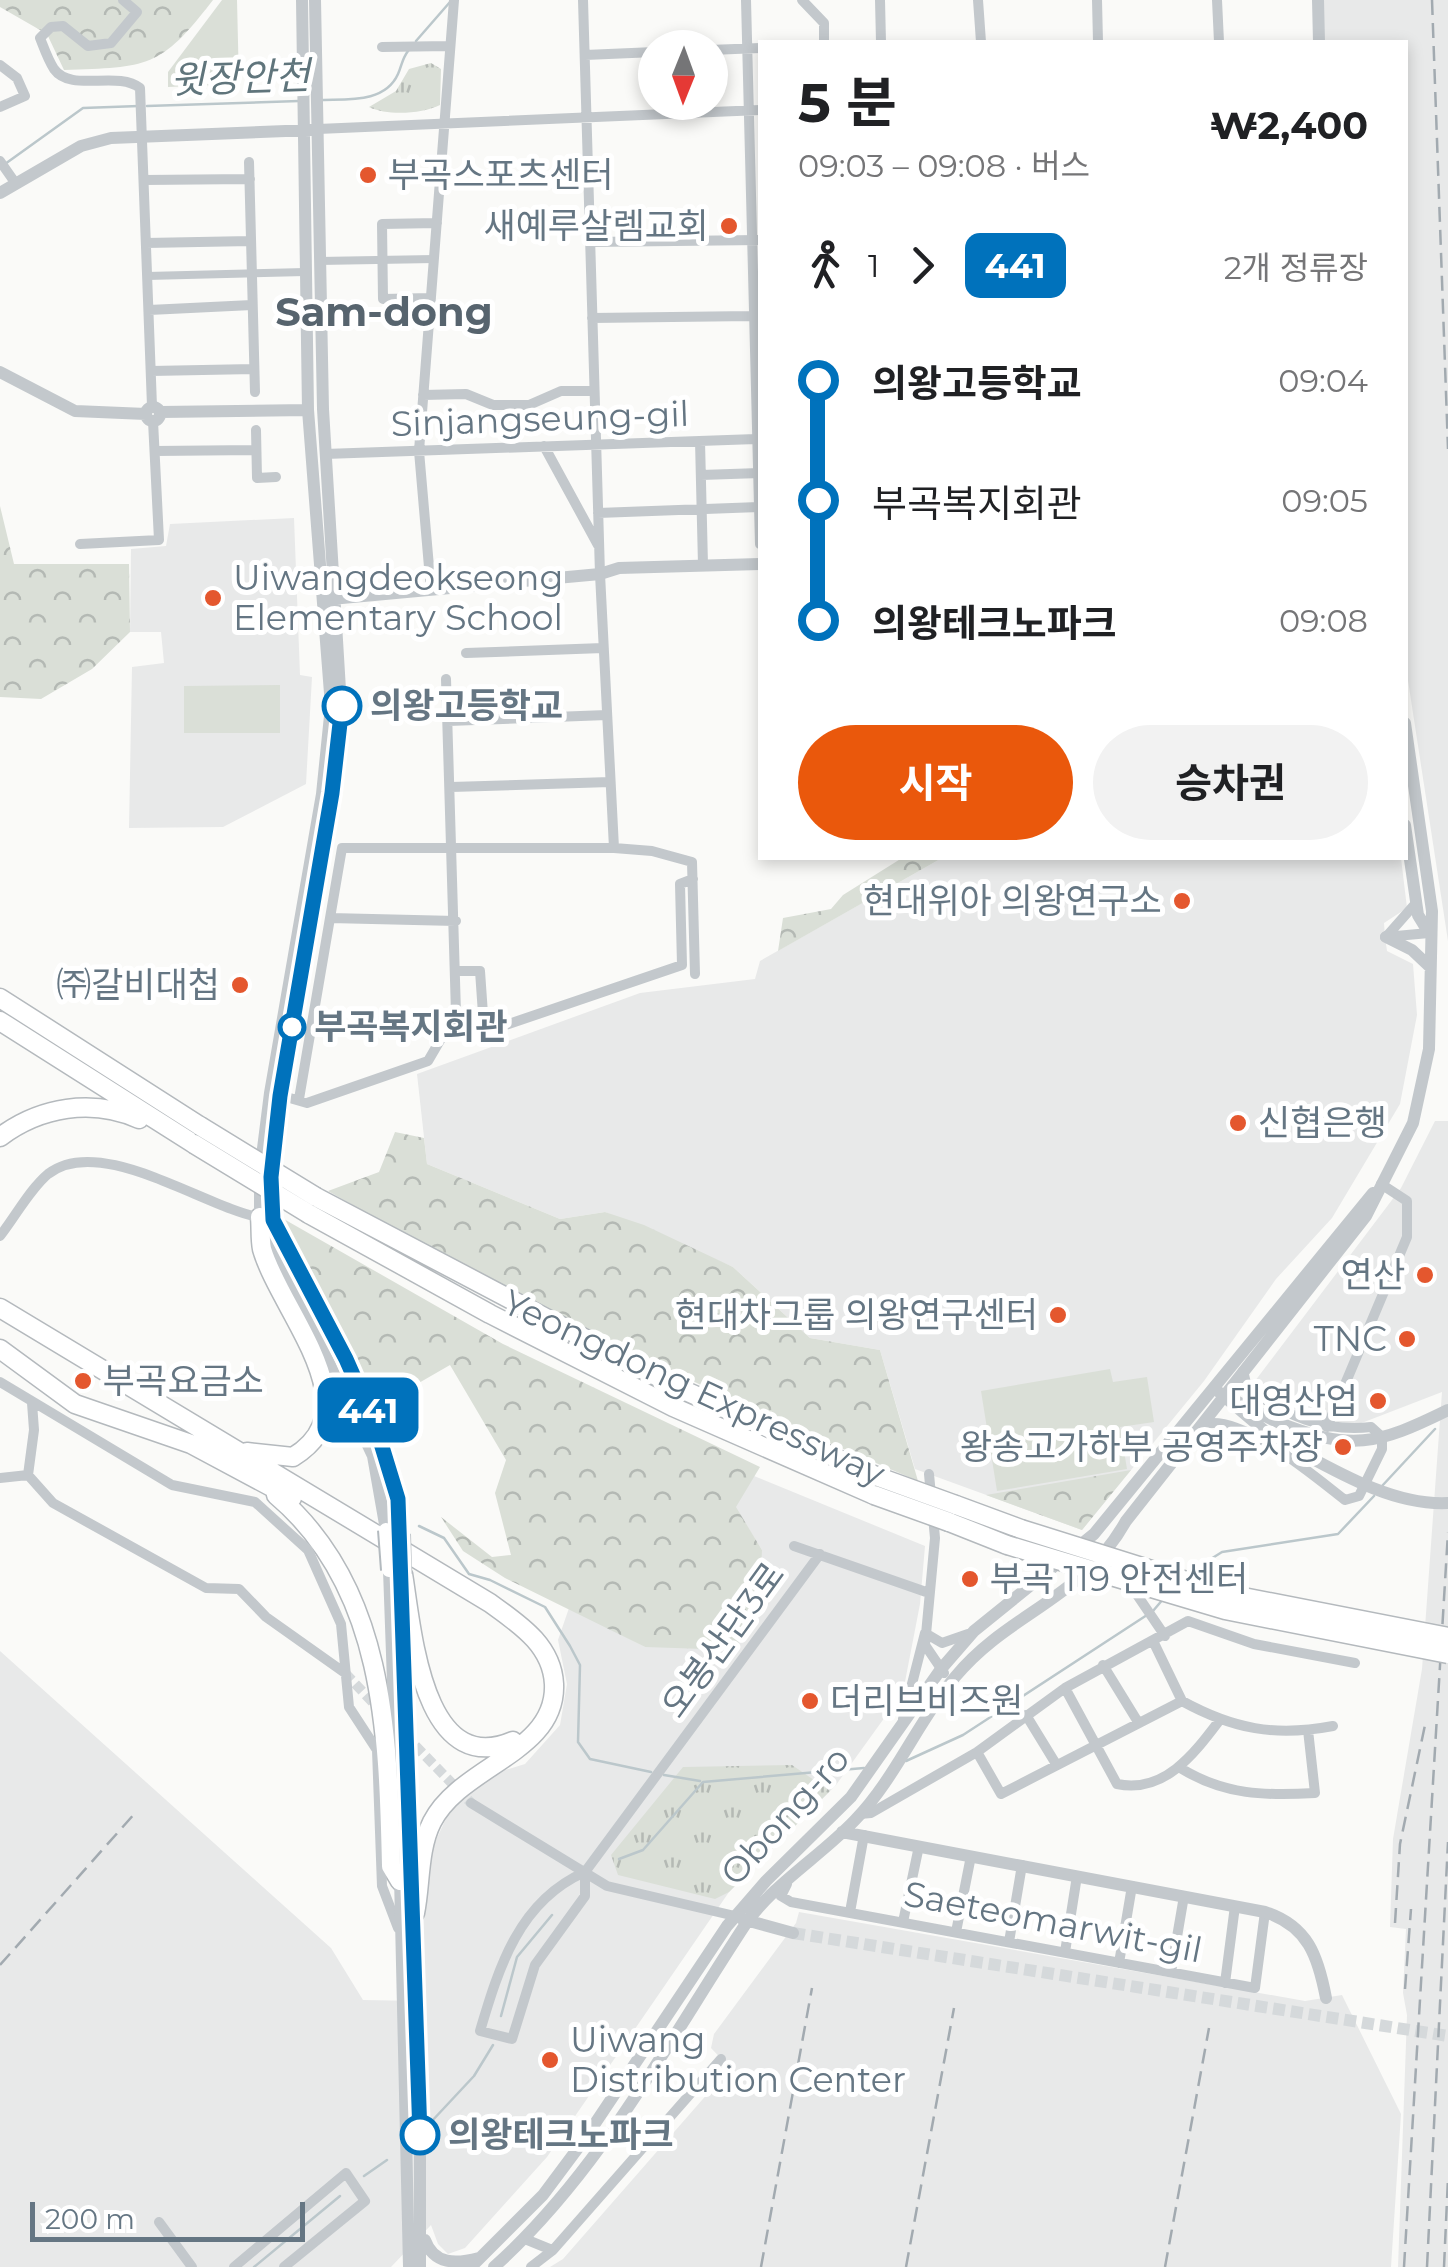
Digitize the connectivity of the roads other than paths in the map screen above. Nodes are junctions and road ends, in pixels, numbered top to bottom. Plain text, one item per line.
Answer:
1 (123, 0) edge
2 (302, 0) edge
3 (315, 0) edge
4 (454, 0) edge
5 (583, 0) edge
6 (746, 0) edge
7 (802, 0) edge
8 (880, 0) edge
9 (978, 0) edge
10 (1097, 0) edge
11 (1217, 0) edge
12 (1318, 0) edge
13 (824, 40) edge
14 (881, 40) edge
15 (981, 40) edge
16 (1098, 40) edge
17 (1219, 40) edge
18 (1319, 40) edge
19 (443, 46) junction
20 (382, 47) dead end
21 (758, 48) edge
22 (747, 49) junction
23 (728, 50) edge
24 (638, 52) edge
25 (585, 54) junction
26 (0, 65) edge
27 (310, 94) junction
28 (0, 107) edge
29 (754, 110) edge
30 (586, 116) junction
31 (446, 121) junction
32 (311, 124) junction
33 (142, 131) junction
34 (0, 162) edge
35 (249, 162) dead end
36 (12, 179) junction
37 (250, 179) junction
38 (144, 180) junction
39 (0, 193) edge
40 (437, 224) junction
41 (755, 240) edge
42 (251, 241) junction
43 (590, 242) junction
44 (146, 243) junction
45 (434, 259) junction
46 (382, 260) junction
47 (319, 261) junction
48 (252, 272) junction
49 (305, 272) junction
50 (147, 276) junction
51 (431, 298) junction
52 (252, 305) junction
53 (149, 310) junction
54 (752, 316) junction
55 (592, 318) junction
56 (757, 355) edge
57 (254, 369) junction
58 (0, 372) edge
59 (151, 372) junction
60 (594, 391) junction
61 (254, 392) dead end
62 (423, 394) junction
63 (308, 410) junction
64 (153, 413) junction
65 (256, 430) dead end
66 (756, 439) junction
67 (700, 441) junction
68 (596, 444) junction
69 (544, 446) junction
70 (256, 450) junction
71 (155, 451) junction
72 (419, 451) junction
73 (325, 454) junction
74 (758, 462) edge
75 (758, 473) edge
76 (701, 475) junction
77 (276, 478) dead end
78 (758, 507) edge
79 (702, 509) junction
80 (598, 512) junction
81 (80, 544) dead end
82 (599, 545) junction
83 (758, 564) edge
84 (703, 566) junction
85 (600, 574) junction
86 (431, 590) junction
87 (330, 599) junction
88 (604, 648) junction
89 (466, 653) dead end
90 (446, 679) dead end
91 (607, 715) junction
92 (448, 721) junction
93 (1408, 743) edge
94 (610, 782) junction
95 (451, 787) junction
96 (1408, 846) edge
97 (454, 848) junction
98 (614, 848) junction
99 (693, 879) junction
100 (1416, 902) junction
101 (330, 918) junction
102 (456, 920) junction
103 (1428, 933) junction
104 (1386, 937) junction
105 (1430, 968) junction
106 (457, 971) junction
107 (695, 974) dead end
108 (0, 998) edge
109 (0, 1021) edge
110 (275, 1094) junction
111 (299, 1099) junction
112 (197, 1135) junction
113 (0, 1137) edge
114 (1382, 1184) junction
115 (266, 1218) junction
116 (0, 1236) edge
117 (0, 1308) edge
118 (0, 1349) edge
119 (1243, 1371) junction
120 (0, 1382) edge
121 (1219, 1392) junction
122 (32, 1403) junction
123 (1448, 1410) edge
124 (1205, 1424) junction
125 (1327, 1427) junction
126 (233, 1449) junction
127 (28, 1474) junction
128 (929, 1474) dead end
129 (0, 1478) edge
130 (260, 1481) junction
131 (1448, 1503) edge
132 (952, 1514) junction
133 (394, 1532) joint
134 (794, 1546) dead end
135 (1108, 1552) junction
136 (820, 1554) junction
137 (396, 1572) junction
138 (929, 1593) junction
139 (974, 1631) junction
140 (925, 1633) junction
141 (1165, 1636) junction
142 (1448, 1637) edge
143 (1154, 1642) junction
144 (1448, 1654) edge
145 (1355, 1663) dead end
146 (1104, 1664) junction
147 (941, 1669) junction
148 (345, 1674) junction
149 (952, 1680) junction
150 (1065, 1688) junction
151 (1182, 1702) junction
152 (1026, 1716) junction
153 (903, 1720) junction
154 (1138, 1722) junction
155 (1219, 1722) junction
156 (1332, 1726) dead end
157 (1308, 1730) junction
158 (1096, 1744) junction
159 (977, 1752) junction
160 (1056, 1764) junction
161 (1182, 1769) junction
162 (471, 1802) tunnel mouth
163 (865, 1814) junction
164 (842, 1832) junction
165 (864, 1835) junction
166 (880, 1838) junction
167 (919, 1846) junction
168 (971, 1856) junction
169 (1022, 1866) junction
170 (585, 1872) junction
171 (1078, 1876) junction
172 (400, 1882) junction
173 (788, 1882) junction
174 (1132, 1886) junction
175 (1184, 1896) junction
176 (1235, 1906) junction
177 (850, 1912) junction
178 (1265, 1912) junction
179 (414, 1913) junction
180 (742, 1918) junction
181 (903, 1922) junction
182 (400, 1932) junction
183 (956, 1932) junction
184 (793, 1933) tunnel mouth
185 (1010, 1942) junction
186 (1065, 1952) junction
187 (1119, 1962) junction
188 (1171, 1972) junction
189 (1225, 1982) junction
190 (1326, 1998) dead end
191 (722, 2058) dead end
192 (159, 2222) dead end
193 (422, 2222) junction
194 (525, 2239) junction
195 (553, 2250) junction
196 (476, 2262) edge
197 (192, 2267) edge
198 (234, 2267) edge
199 (284, 2267) edge
200 (405, 2267) edge
201 (420, 2267) edge
202 (494, 2267) edge
203 (531, 2267) edge

1 - 33 street
2 - 27 street
3 - 27 street
4 - 19 street
5 - 25 street
6 - 22 street
7 - 13 street
8 - 14 street
9 - 15 street
10 - 16 street
11 - 17 street
12 - 18 street
19 - 20 street
19 - 31 street
21 - 22 street
22 - 23 street
22 - 29 street
24 - 25 street
25 - 30 street
26 - 28 street
27 - 32 street
29 - 30 street
29 - 41 street
30 - 31 street
30 - 43 street
31 - 32 street
31 - 40 street
32 - 33 street
32 - 47 street
32 - 49 street
33 - 36 street
33 - 38 street
34 - 36 street
35 - 37 street
36 - 39 street
37 - 38 street
37 - 42 street
38 - 44 street
40 - 45 street
40 - 46 street
41 - 43 street
41 - 54 street
42 - 44 street
42 - 48 street
43 - 55 street
44 - 50 street
45 - 46 street
45 - 51 street
46 - 47 street
46 - 51 street
47 - 73 street
48 - 49 street
48 - 50 street
48 - 52 street
49 - 63 street
50 - 53 street
51 - 62 street
52 - 53 street
52 - 57 street
53 - 59 street
54 - 55 street
54 - 56 street
55 - 60 street
56 - 66 street
57 - 59 street
57 - 61 street
58 - 64 street
59 - 64 street
60 - 62 street
60 - 68 street
62 - 72 street
63 - 64 street
63 - 87 street
64 - 71 street
65 - 70 street
66 - 67 street, Sinjangseung-gil
66 - 74 street
67 - 68 street, Sinjangseung-gil
67 - 76 street
68 - 69 street, Sinjangseung-gil
68 - 80 street
69 - 72 street, Sinjangseung-gil
69 - 82 street
70 - 71 street
70 - 77 street
71 - 81 street
72 - 73 street, Sinjangseung-gil
72 - 86 street
73 - 87 street
75 - 76 street
76 - 79 street
78 - 79 street
79 - 80 street
79 - 84 street
80 - 82 street
82 - 85 street
83 - 84 street
84 - 85 street
85 - 86 street
85 - 88 street
86 - 87 street
87 - 110 street
88 - 89 street
88 - 91 street
90 - 92 street
91 - 92 street
91 - 94 street
92 - 95 street
93 - 103 street
94 - 95 street
94 - 98 street
95 - 97 street
96 - 100 street
97 - 98 street
97 - 101 street
97 - 102 street
98 - 99 street
99 - 106 street
99 - 107 street
100 - 103 street
100 - 104 street
101 - 102 street
101 - 111 street
102 - 106 street
103 - 104 street
103 - 105 street
104 - 105 street
105 - 114 street
106 - 111 street
108 - 112 highway, Yeongdong Expressway
109 - 112 highway, Yeongdong Expressway
110 - 111 street
110 - 115 street
112 - 113 highway
112 - 132 highway, Yeongdong Expressway, bridge
114 - 119 street
114 - 121 street
114 - 125 street
115 - 116 street
115 - 126 highway
115 - 133 street
117 - 126 highway
118 - 130 highway
119 - 121 street
119 - 125 street
120 - 122 street
121 - 123 street, bridge
121 - 124 street, Obong-ro
121 - 131 street, bridge
121 - 139 street, Obong-ro
122 - 127 street
122 - 148 street
124 - 125 street
124 - 135 street, Obong-ro
126 - 179 highway
127 - 129 street
127 - 148 street
128 - 138 street
130 - 137 highway
130 - 172 highway
132 - 142 highway, Yeongdong Expressway, bridge
132 - 144 highway, Yeongdong Expressway, bridge
133 - 137 main road, bridge
134 - 136 street, 오봉산단3로
135 - 141 street
135 - 149 street, Obong-ro
136 - 138 street, 오봉산단3로
136 - 170 street, 오봉산단3로
137 - 172 street
137 - 179 street
138 - 140 street
139 - 140 street
139 - 147 street, Obong-ro
140 - 147 street
140 - 153 street
141 - 143 street
141 - 145 street
143 - 146 street
143 - 151 street
146 - 150 street
146 - 154 street
147 - 149 street
147 - 153 street, Obong-ro
148 - 182 street
149 - 163 street, Obong-ro
150 - 152 street
150 - 158 street
151 - 154 street
151 - 155 street
152 - 159 street
152 - 160 street
153 - 180 street, Obong-ro
154 - 158 street
155 - 157 street
155 - 161 street
156 - 157 street
157 - 161 street
158 - 160 street
158 - 161 street
159 - 160 street
159 - 163 street
162 - 170 street
163 - 164 street, Obong-ro
163 - 166 street
164 - 165 street
164 - 173 street, Obong-ro
165 - 166 street
165 - 177 street
166 - 167 street
167 - 168 street
167 - 181 street
168 - 169 street
168 - 183 street
169 - 171 street
169 - 185 street
170 - 170 street
170 - 180 street
171 - 174 street
171 - 186 street
172 - 182 street
173 - 177 street, Saeteomarwit-gil
173 - 180 street, Obong-ro
174 - 175 street
174 - 187 street
175 - 176 street
175 - 188 street
176 - 178 street
176 - 189 street
177 - 181 street, Saeteomarwit-gil
178 - 189 street, Saeteomarwit-gil
178 - 190 street
179 - 193 street
180 - 184 street
180 - 194 street, Obong-ro
180 - 196 street, Obong-ro
181 - 183 street, Saeteomarwit-gil
182 - 200 street
183 - 185 street, Saeteomarwit-gil
185 - 186 street, Saeteomarwit-gil
186 - 187 street, Saeteomarwit-gil
187 - 188 street, Saeteomarwit-gil
188 - 189 street, Saeteomarwit-gil
191 - 195 street
192 - 197 street
193 - 196 street
193 - 201 street
194 - 195 street
194 - 202 street, Obong-ro
195 - 203 street
198 - 199 street

